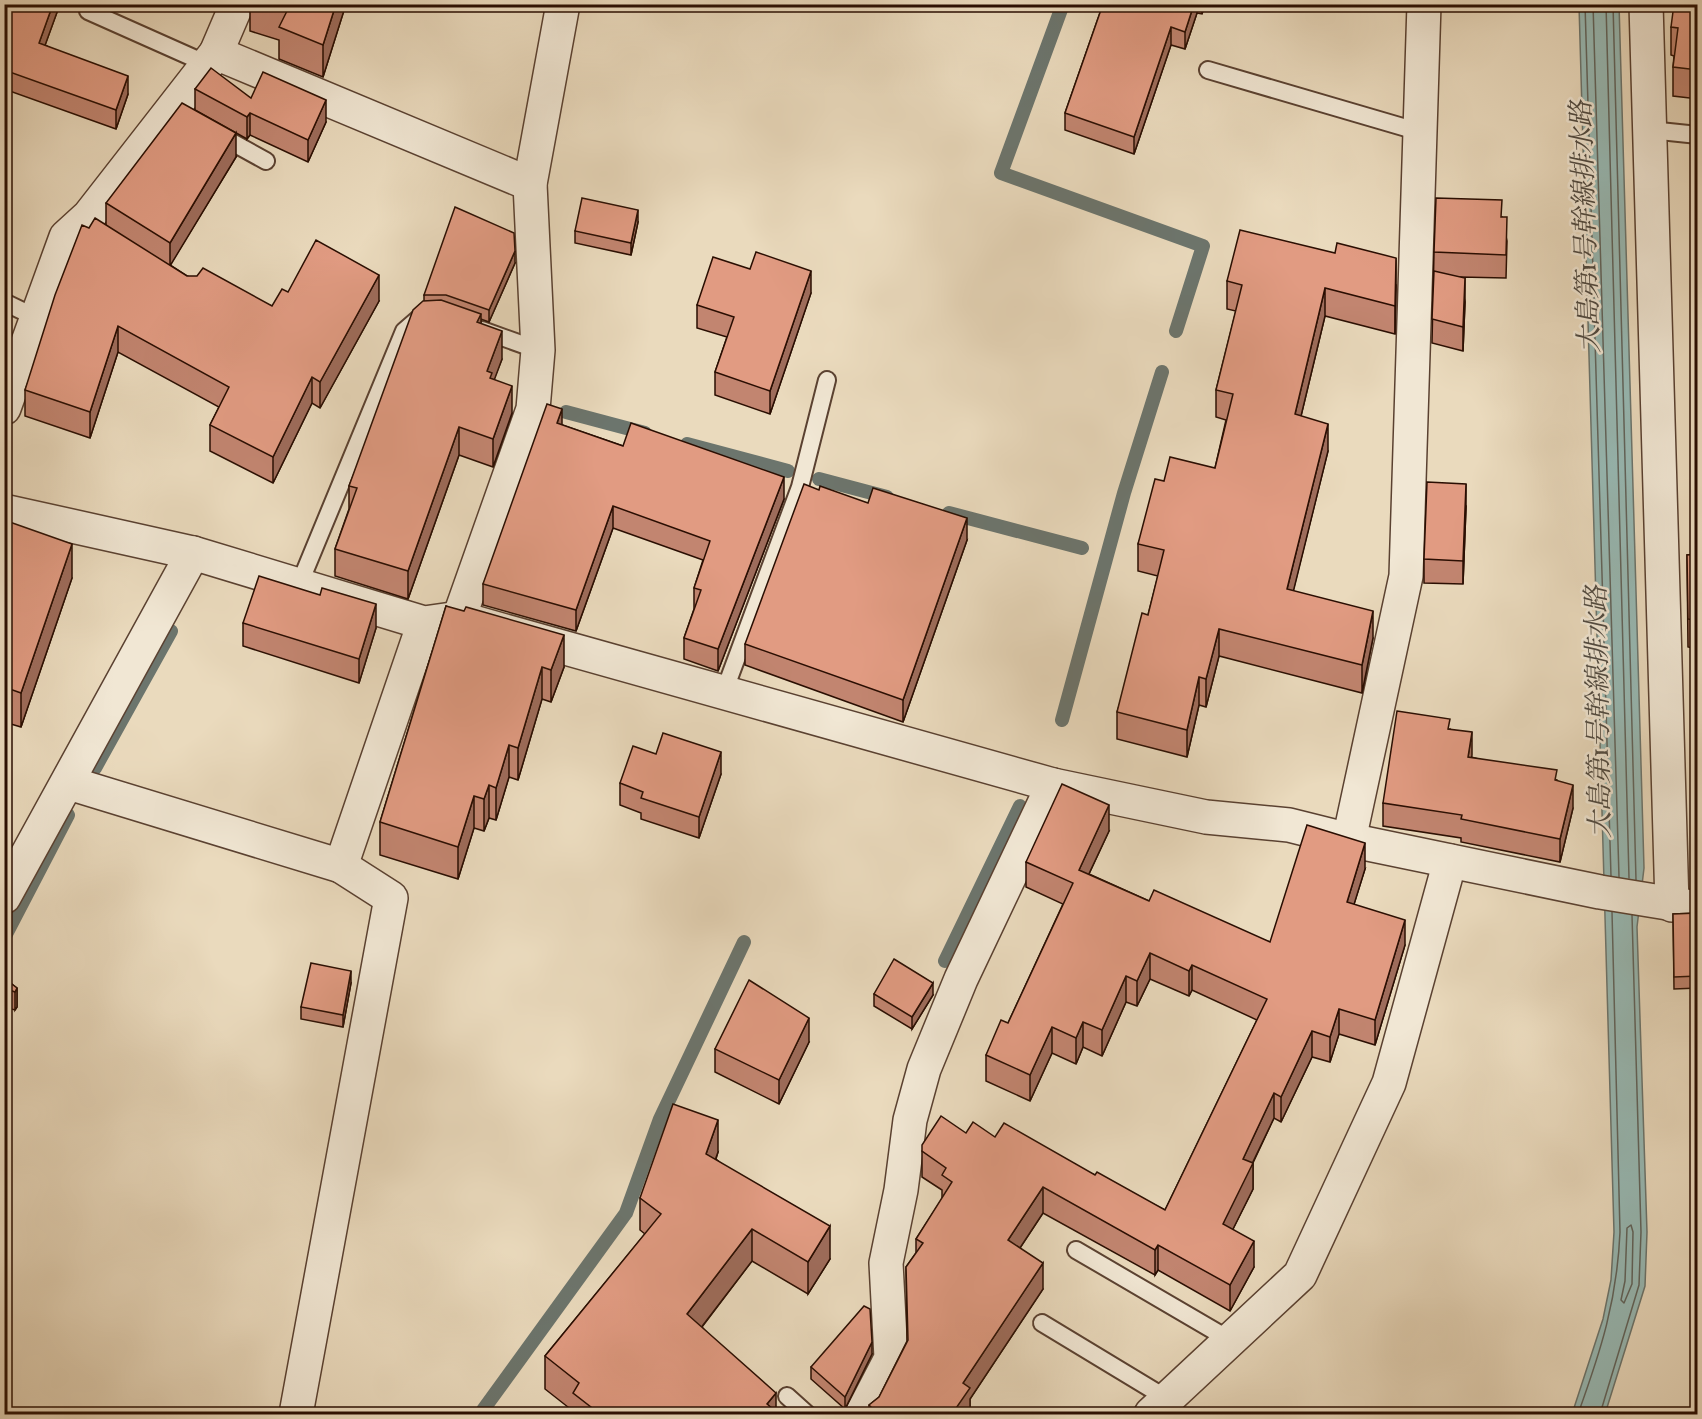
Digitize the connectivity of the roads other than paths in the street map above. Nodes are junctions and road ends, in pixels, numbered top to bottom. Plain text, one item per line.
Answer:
1 (237, 4) edge
2 (563, 4) edge
3 (1424, 4) edge
4 (1646, 4) edge
5 (88, 11) dead end
6 (212, 59) junction
7 (1208, 70) dead end
8 (204, 127) edge
9 (1650, 130) junction
10 (1420, 132) junction
11 (1698, 135) edge
12 (266, 161) dead end
13 (530, 184) junction
14 (4, 302) edge
15 (443, 317) edge
16 (37, 318) junction
17 (464, 324) edge
18 (538, 350) junction
19 (827, 380) dead end
20 (4, 408) edge
21 (4, 511) edge
22 (193, 554) junction
23 (299, 585) junction
24 (459, 618) junction
25 (424, 623) junction
26 (724, 692) junction
27 (69, 783) junction
28 (1053, 784) junction
29 (1349, 840) junction
30 (1450, 861) junction
31 (341, 866) junction
32 (4, 897) edge
33 (1672, 904) edge
34 (1076, 1250) dead end
35 (1042, 1323) dead end
36 (1230, 1340) junction
37 (787, 1396) dead end
38 (1159, 1406) edge
39 (296, 1414) edge
40 (807, 1414) edge
41 (862, 1414) edge

1 - 6 street
2 - 13 street
3 - 10 street
4 - 9 street
5 - 6 lane
6 - 13 street
6 - 16 street
7 - 10 lane
8 - 12 lane
9 - 11 lane
9 - 33 street
10 - 29 street
13 - 18 street
14 - 16 lane
15 - 23 lane
16 - 20 street
17 - 18 lane
18 - 24 street
19 - 26 lane
21 - 22 street
22 - 23 street
22 - 27 street
23 - 25 street
24 - 25 street
24 - 26 street
25 - 31 street
26 - 28 street
27 - 31 street
27 - 32 street
28 - 29 street
28 - 41 street
29 - 30 street
30 - 33 street
30 - 36 street
31 - 39 street
34 - 36 lane
35 - 38 lane
36 - 38 street
37 - 40 lane

